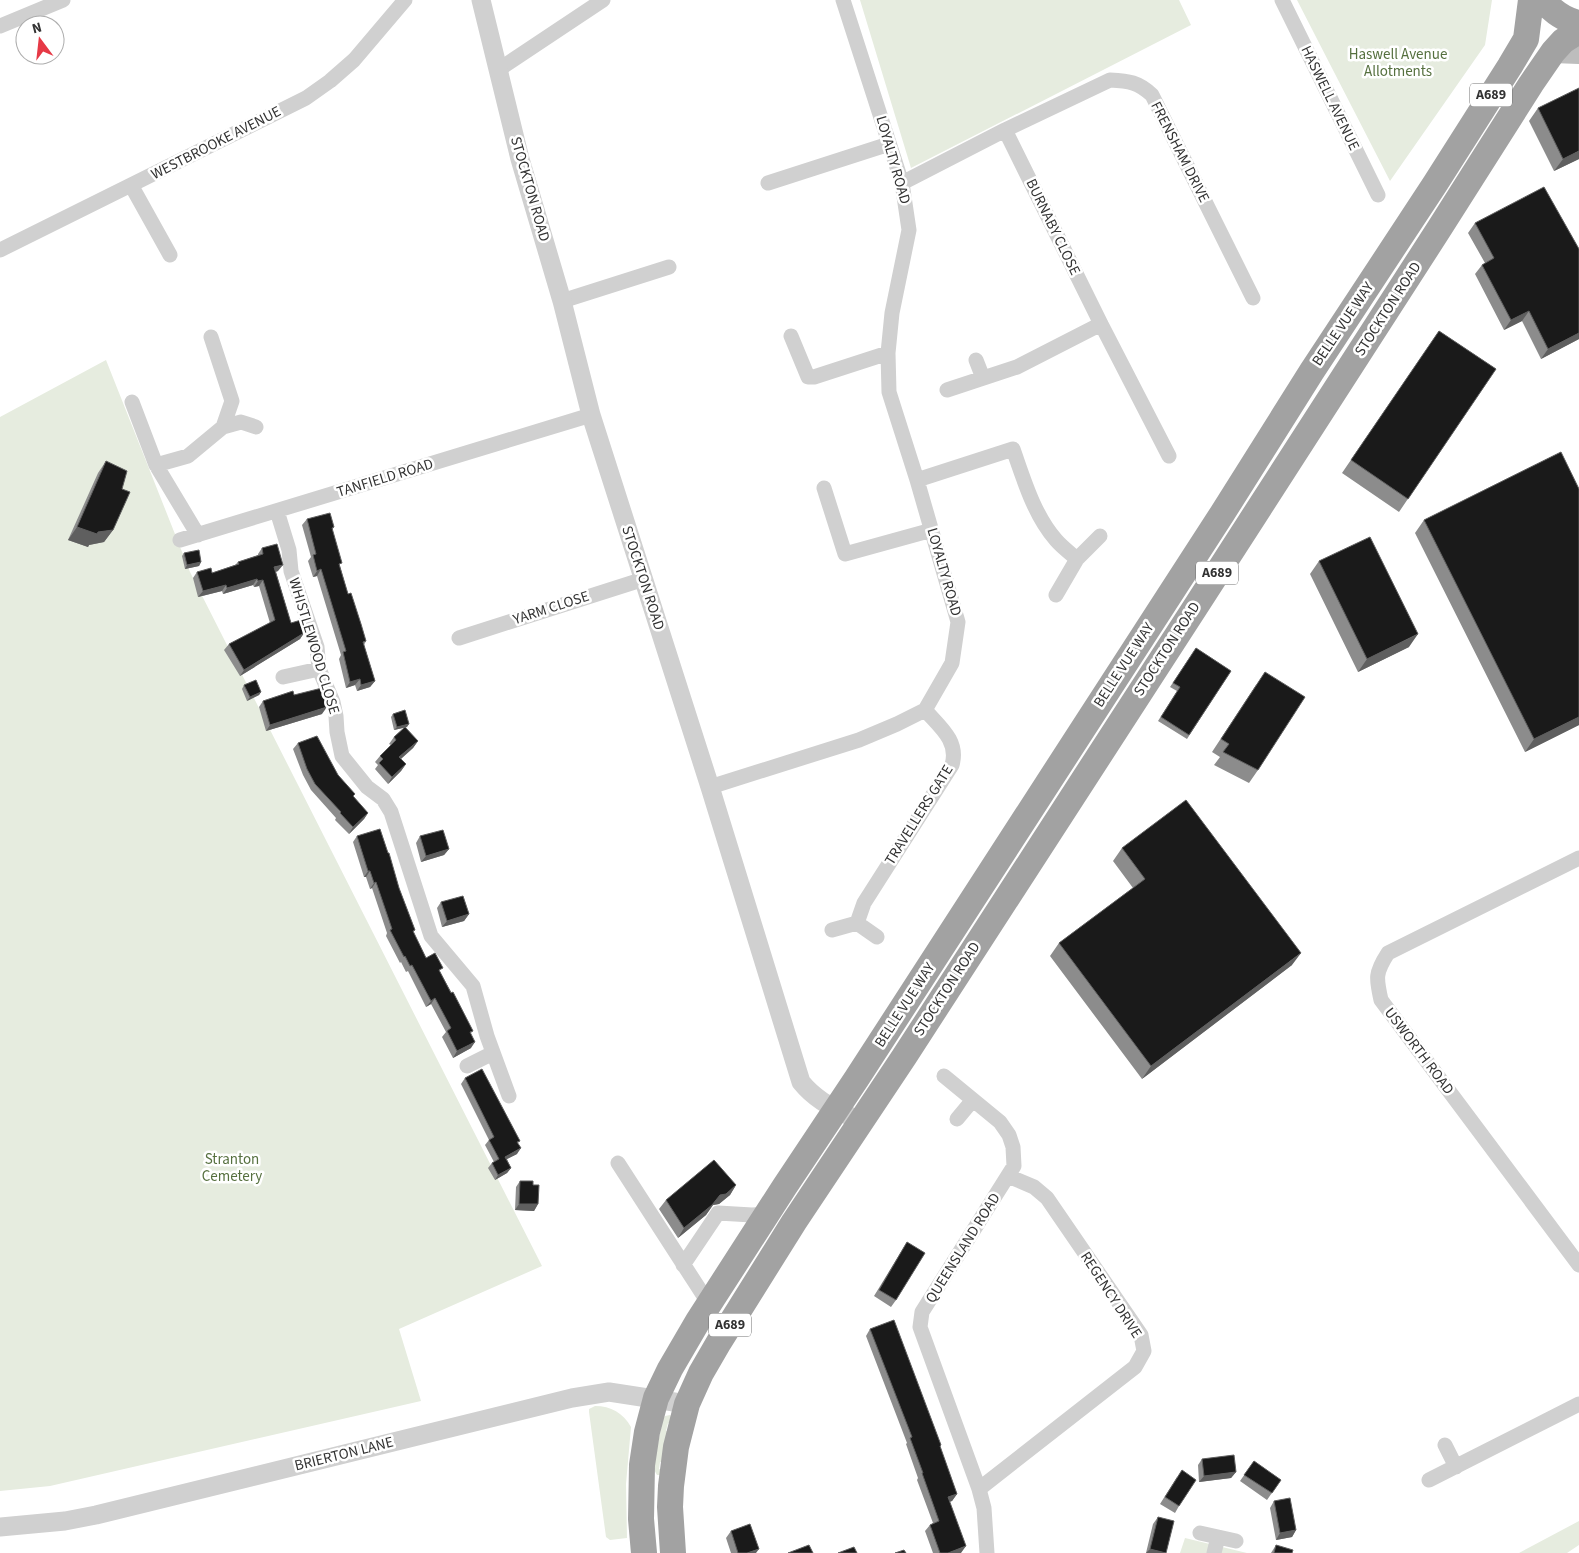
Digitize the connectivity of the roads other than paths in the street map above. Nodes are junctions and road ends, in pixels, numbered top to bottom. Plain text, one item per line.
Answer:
1 (63, 0) edge
2 (406, 0) edge
3 (481, 0) edge
4 (603, 0) edge
5 (843, 0) edge
6 (1282, 0) edge
7 (1531, 0) edge
8 (1543, 0) edge
9 (1579, 23) edge
10 (0, 26) edge
11 (1579, 31) edge
12 (1553, 52) junction
13 (1579, 53) edge
14 (498, 70) junction
15 (1006, 130) junction
16 (889, 144) junction
17 (768, 182) dead end
18 (902, 183) junction
19 (132, 185) junction
20 (1378, 195) dead end
21 (0, 250) edge
22 (170, 255) dead end
23 (669, 267) dead end
24 (1253, 298) dead end
25 (562, 301) junction
26 (1101, 324) junction
27 (791, 336) dead end
28 (212, 337) dead end
29 (888, 353) junction
30 (976, 360) dead end
31 (983, 378) junction
32 (947, 390) dead end
33 (132, 402) dead end
34 (591, 415) junction
35 (223, 426) junction
36 (256, 427) dead end
37 (1169, 456) dead end
38 (156, 465) junction
39 (917, 480) junction
40 (824, 488) dead end
41 (277, 511) junction
42 (932, 530) junction
43 (198, 535) junction
44 (1100, 536) dead end
45 (180, 540) dead end
46 (1077, 558) junction
47 (644, 579) junction
48 (1056, 595) dead end
49 (459, 638) dead end
50 (319, 669) junction
51 (284, 677) dead end
52 (925, 710) junction
53 (710, 788) junction
54 (1579, 858) edge
55 (857, 923) junction
56 (832, 930) dead end
57 (877, 937) dead end
58 (493, 1053) junction
59 (467, 1066) dead end
60 (944, 1076) dead end
61 (509, 1096) dead end
62 (972, 1101) junction
63 (837, 1109) junction
64 (957, 1119) dead end
65 (860, 1122) junction
66 (618, 1163) dead end
67 (1008, 1176) junction
68 (767, 1214) junction
69 (683, 1265) junction
70 (1579, 1266) edge
71 (704, 1312) junction
72 (656, 1398) junction
73 (687, 1404) junction
74 (1579, 1404) edge
75 (1445, 1444) dead end
76 (1456, 1466) junction
77 (1429, 1480) dead end
78 (979, 1489) junction
79 (0, 1527) edge
80 (1200, 1533) dead end
81 (1218, 1537) junction
82 (1236, 1541) dead end
83 (644, 1553) edge
84 (673, 1553) edge
85 (987, 1553) edge
86 (1214, 1553) edge

1 - 10 street
2 - 19 street, WESTBROOKE AVENUE
3 - 14 street, STOCKTON ROAD
4 - 14 street
5 - 16 street, LOYALTY ROAD
6 - 20 street, HASWELL AVENUE
7 - 63 highway, BELLE VUE WAY / A689
8 - 9 highway
11 - 12 highway, STOCKTON ROAD / A689
12 - 13 main road
12 - 65 highway, STOCKTON ROAD / A689
14 - 25 street, STOCKTON ROAD
15 - 18 street, FRENSHAM DRIVE
15 - 24 street, FRENSHAM DRIVE
15 - 26 street, BURNABY CLOSE
16 - 17 street
16 - 18 street, LOYALTY ROAD
18 - 29 street, LOYALTY ROAD
19 - 21 street, WESTBROOKE AVENUE
19 - 22 street
23 - 25 street
25 - 34 street, STOCKTON ROAD
26 - 31 street
26 - 37 street, BURNABY CLOSE
27 - 29 street
28 - 35 street
29 - 39 street, LOYALTY ROAD
30 - 31 street
31 - 32 street
33 - 38 street
34 - 41 street, TANFIELD ROAD
34 - 47 street, STOCKTON ROAD
35 - 36 street
35 - 38 street
38 - 43 street
39 - 42 street, LOYALTY ROAD
39 - 46 street
40 - 42 street
41 - 43 street, TANFIELD ROAD
41 - 50 street, WHISTLEWOOD CLOSE
42 - 52 street, LOYALTY ROAD
43 - 45 street, TANFIELD ROAD
44 - 46 street
46 - 48 street
47 - 49 street, YARM CLOSE
47 - 53 street, STOCKTON ROAD
50 - 51 street
50 - 58 street, WHISTLEWOOD CLOSE
52 - 53 street
52 - 55 street, TRAVELLERS GATE
53 - 63 street, STOCKTON ROAD
54 - 70 street, USWORTH ROAD
55 - 56 street
55 - 57 street
58 - 59 street
58 - 61 street, WHISTLEWOOD CLOSE
60 - 62 street, QUEENSLAND ROAD
62 - 64 street
62 - 67 street, QUEENSLAND ROAD
63 - 65 street, STOCKTON ROAD
63 - 68 highway, BELLE VUE WAY / A689
65 - 73 highway, STOCKTON ROAD / A689
66 - 69 street
67 - 78 street, QUEENSLAND ROAD
67 - 78 street, REGENCY DRIVE
68 - 69 street
68 - 71 highway, BELLE VUE WAY / A689
69 - 71 street
71 - 72 highway, A689
72 - 73 street, BRIERTON LANE
72 - 79 street, BRIERTON LANE
72 - 83 highway, A689
73 - 84 highway, STOCKTON ROAD / A689
74 - 76 street
75 - 76 street
76 - 77 street
78 - 85 street, QUEENSLAND ROAD
80 - 81 street
81 - 82 street
81 - 86 street

